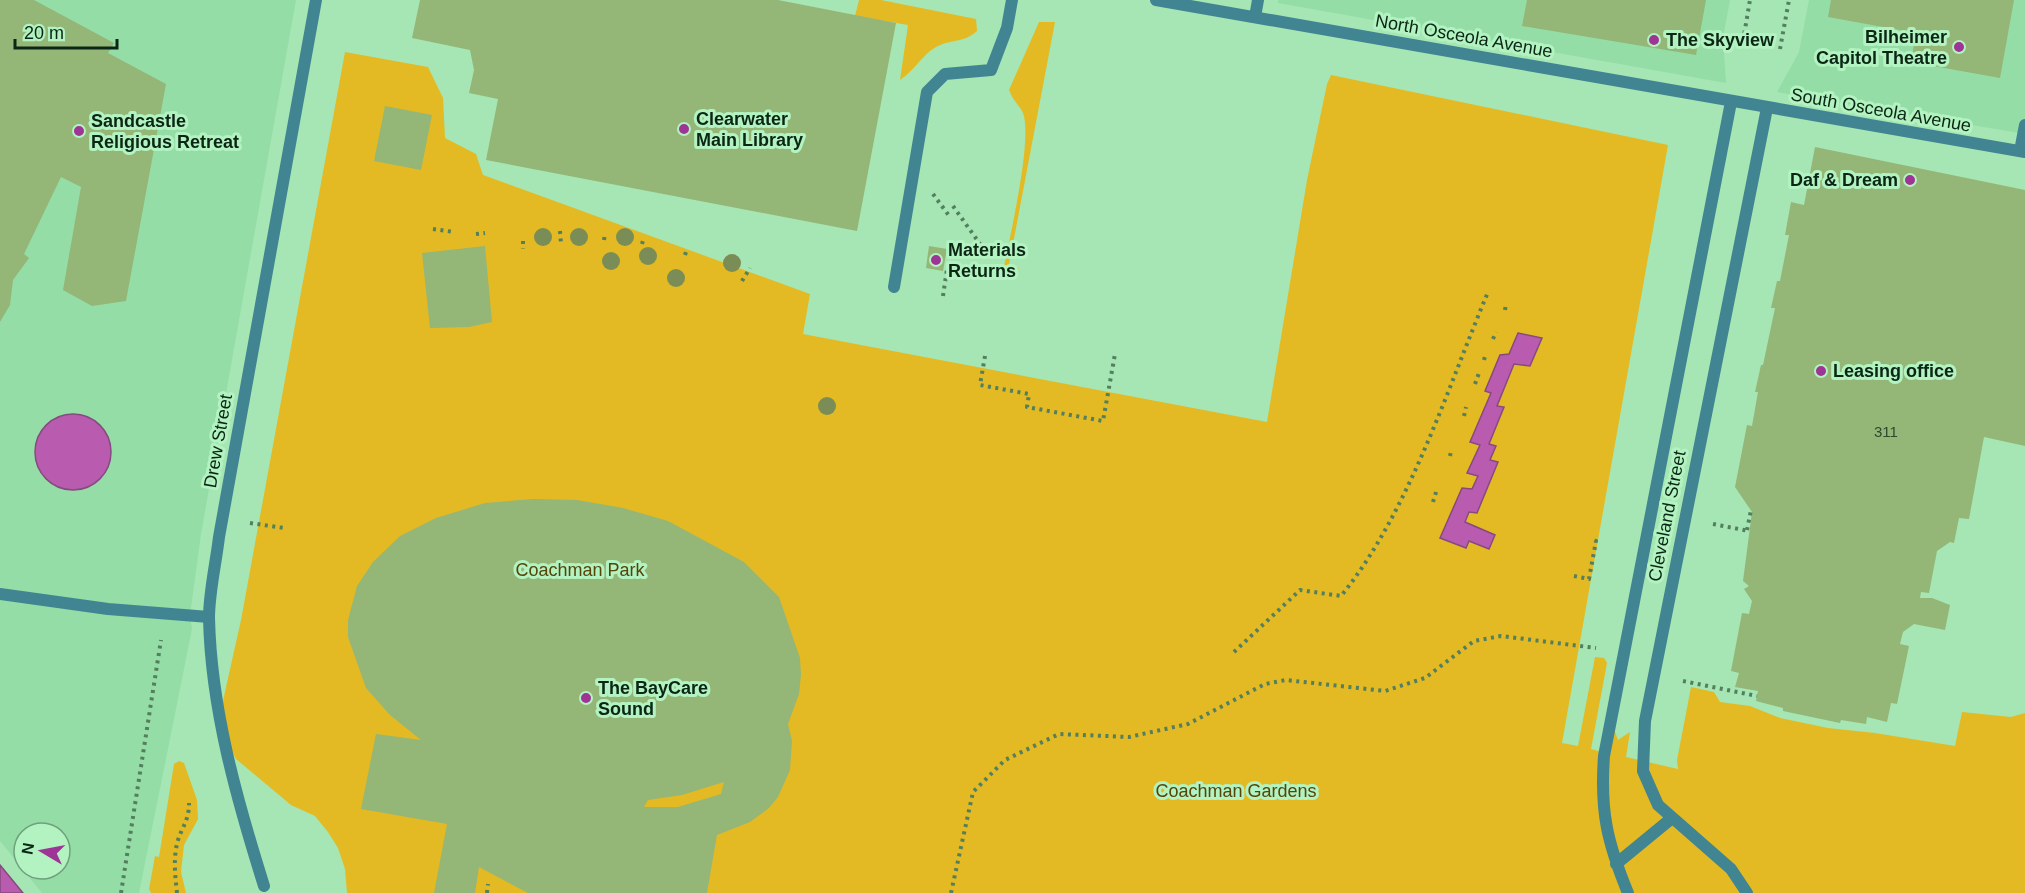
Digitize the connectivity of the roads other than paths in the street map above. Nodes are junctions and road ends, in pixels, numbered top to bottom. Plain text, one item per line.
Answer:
1 (316, 0) edge
2 (1012, 0) edge
3 (1156, 0) edge
4 (1258, 0) edge
5 (1255, 17) junction
6 (1731, 102) junction
7 (1767, 108) junction
8 (2025, 125) edge
9 (2022, 152) edge
10 (894, 287) dead end
11 (0, 594) edge
12 (209, 617) junction
13 (1672, 818) junction
14 (1616, 864) junction
15 (264, 886) dead end
16 (1628, 893) edge
17 (1748, 893) edge

1 - 12 street, Drew Street
2 - 10 street
3 - 5 street, North Osceola Avenue
4 - 5 street
5 - 6 street, North Osceola Avenue
6 - 7 street, South Osceola Avenue
6 - 14 street, Cleveland Street
7 - 9 street, South Osceola Avenue
7 - 13 street, Cleveland Street
8 - 9 street
11 - 12 street
12 - 15 street, Drew Street
13 - 14 street
13 - 17 street, Cleveland Street
14 - 16 street, Cleveland Street

